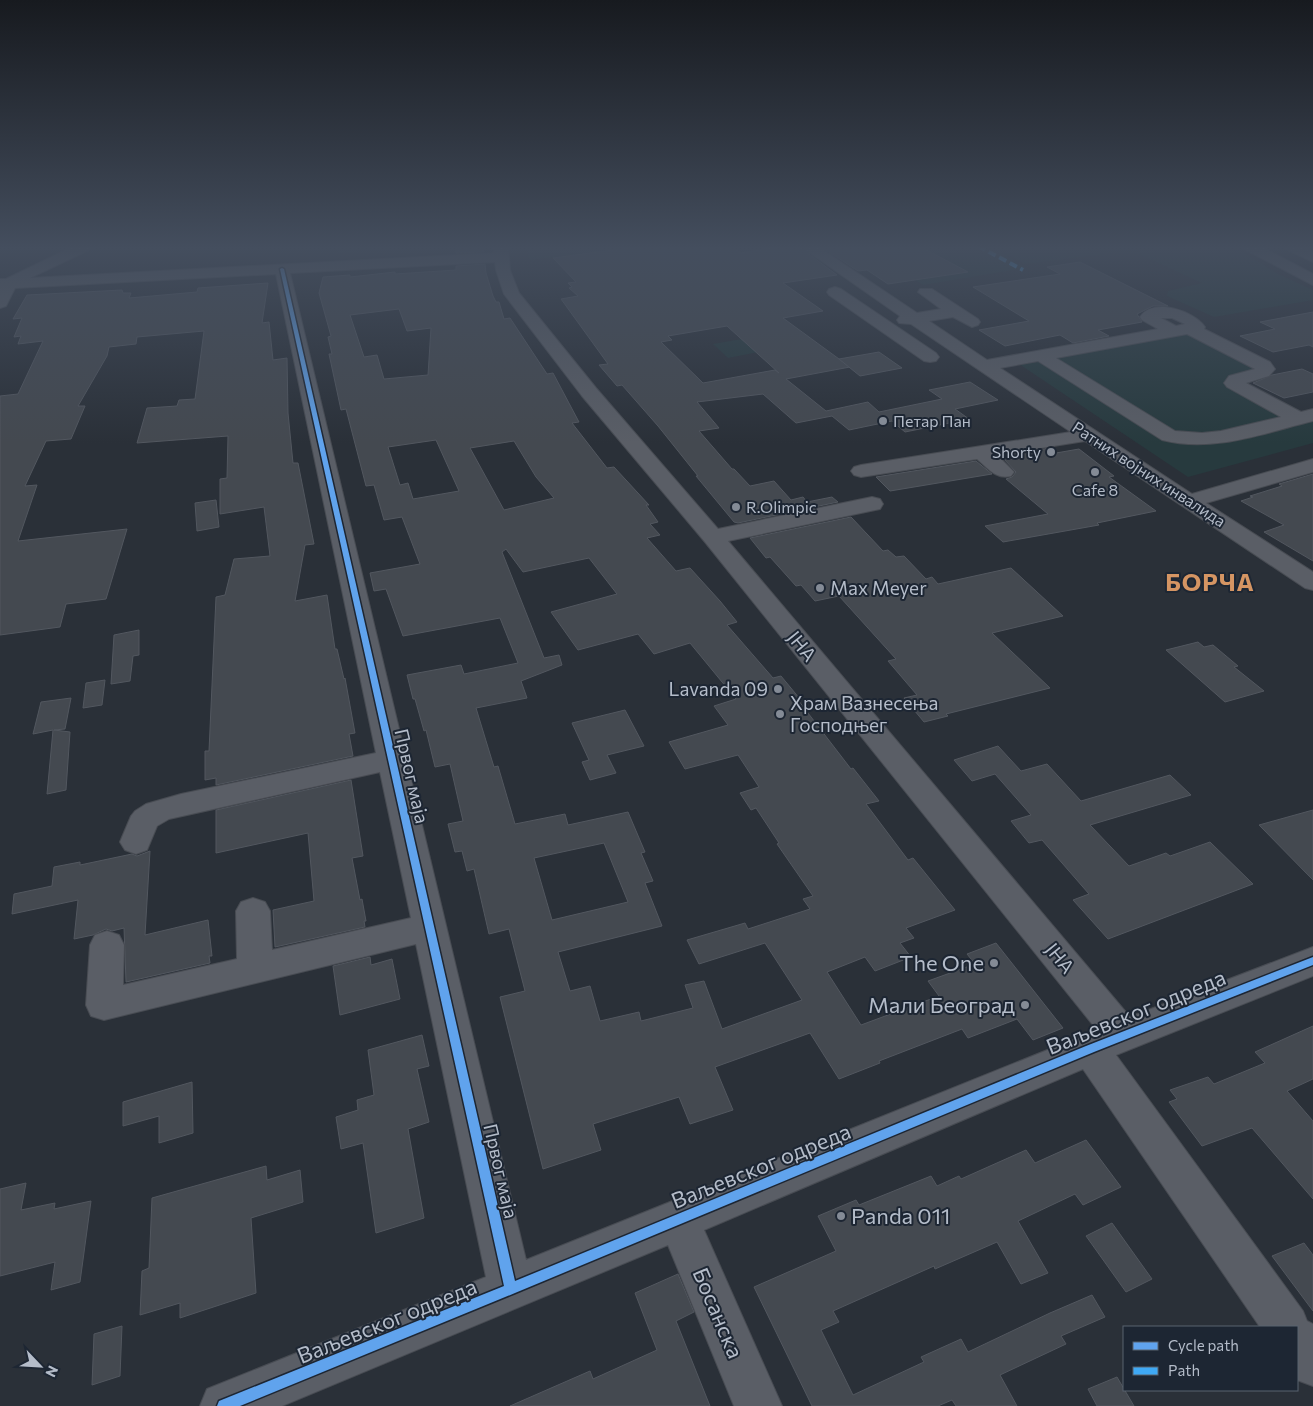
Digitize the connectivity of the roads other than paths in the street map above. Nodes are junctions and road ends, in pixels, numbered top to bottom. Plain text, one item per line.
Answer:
1 (292, 312) edge
2 (526, 312) edge
3 (864, 312) edge
4 (905, 312) edge
5 (956, 312) joint
6 (914, 318) junction
7 (972, 322) dead end
8 (881, 323) junction
9 (1042, 356) junction
10 (930, 357) dead end
11 (984, 366) junction
12 (1305, 417) edge
13 (1088, 435) junction
14 (981, 452) junction
15 (1313, 465) edge
16 (861, 471) dead end
17 (1004, 472) dead end
18 (1190, 501) junction
19 (872, 504) dead end
20 (713, 537) junction
21 (1313, 583) edge
22 (392, 760) junction
23 (136, 842) dead end
24 (253, 911) dead end
25 (430, 927) junction
26 (108, 945) dead end
27 (1313, 961) edge
28 (254, 968) junction
29 (1107, 1042) junction
30 (678, 1219) junction
31 (511, 1289) junction
32 (1286, 1326) edge
33 (1298, 1341) edge
34 (1313, 1363) edge
35 (224, 1406) edge
36 (758, 1406) edge

1 - 22 street, Првог маја
2 - 20 street, ЈНА
3 - 8 street
4 - 6 street, Ратних војних инвалида
5 - 6 street
5 - 7 street
6 - 8 street
6 - 11 street, Ратних војних инвалида
8 - 10 street
9 - 11 street
9 - 12 street
9 - 12 street
11 - 13 street, Ратних војних инвалида
13 - 14 street
13 - 18 street, Ратних војних инвалида
14 - 16 street
14 - 17 street
15 - 18 street
18 - 21 street, Ратних војних инвалида
19 - 20 street
20 - 29 street, ЈНА
22 - 23 street
22 - 25 street, Првог маја
24 - 28 street
25 - 28 street
25 - 31 street, Првог маја
26 - 28 street
27 - 29 street, Ваљевског одреда
29 - 30 street, Ваљевског одреда
29 - 32 street, ЈНА
30 - 31 street, Ваљевског одреда
30 - 36 street, Босанска
31 - 35 street, Ваљевског одреда
33 - 34 street

